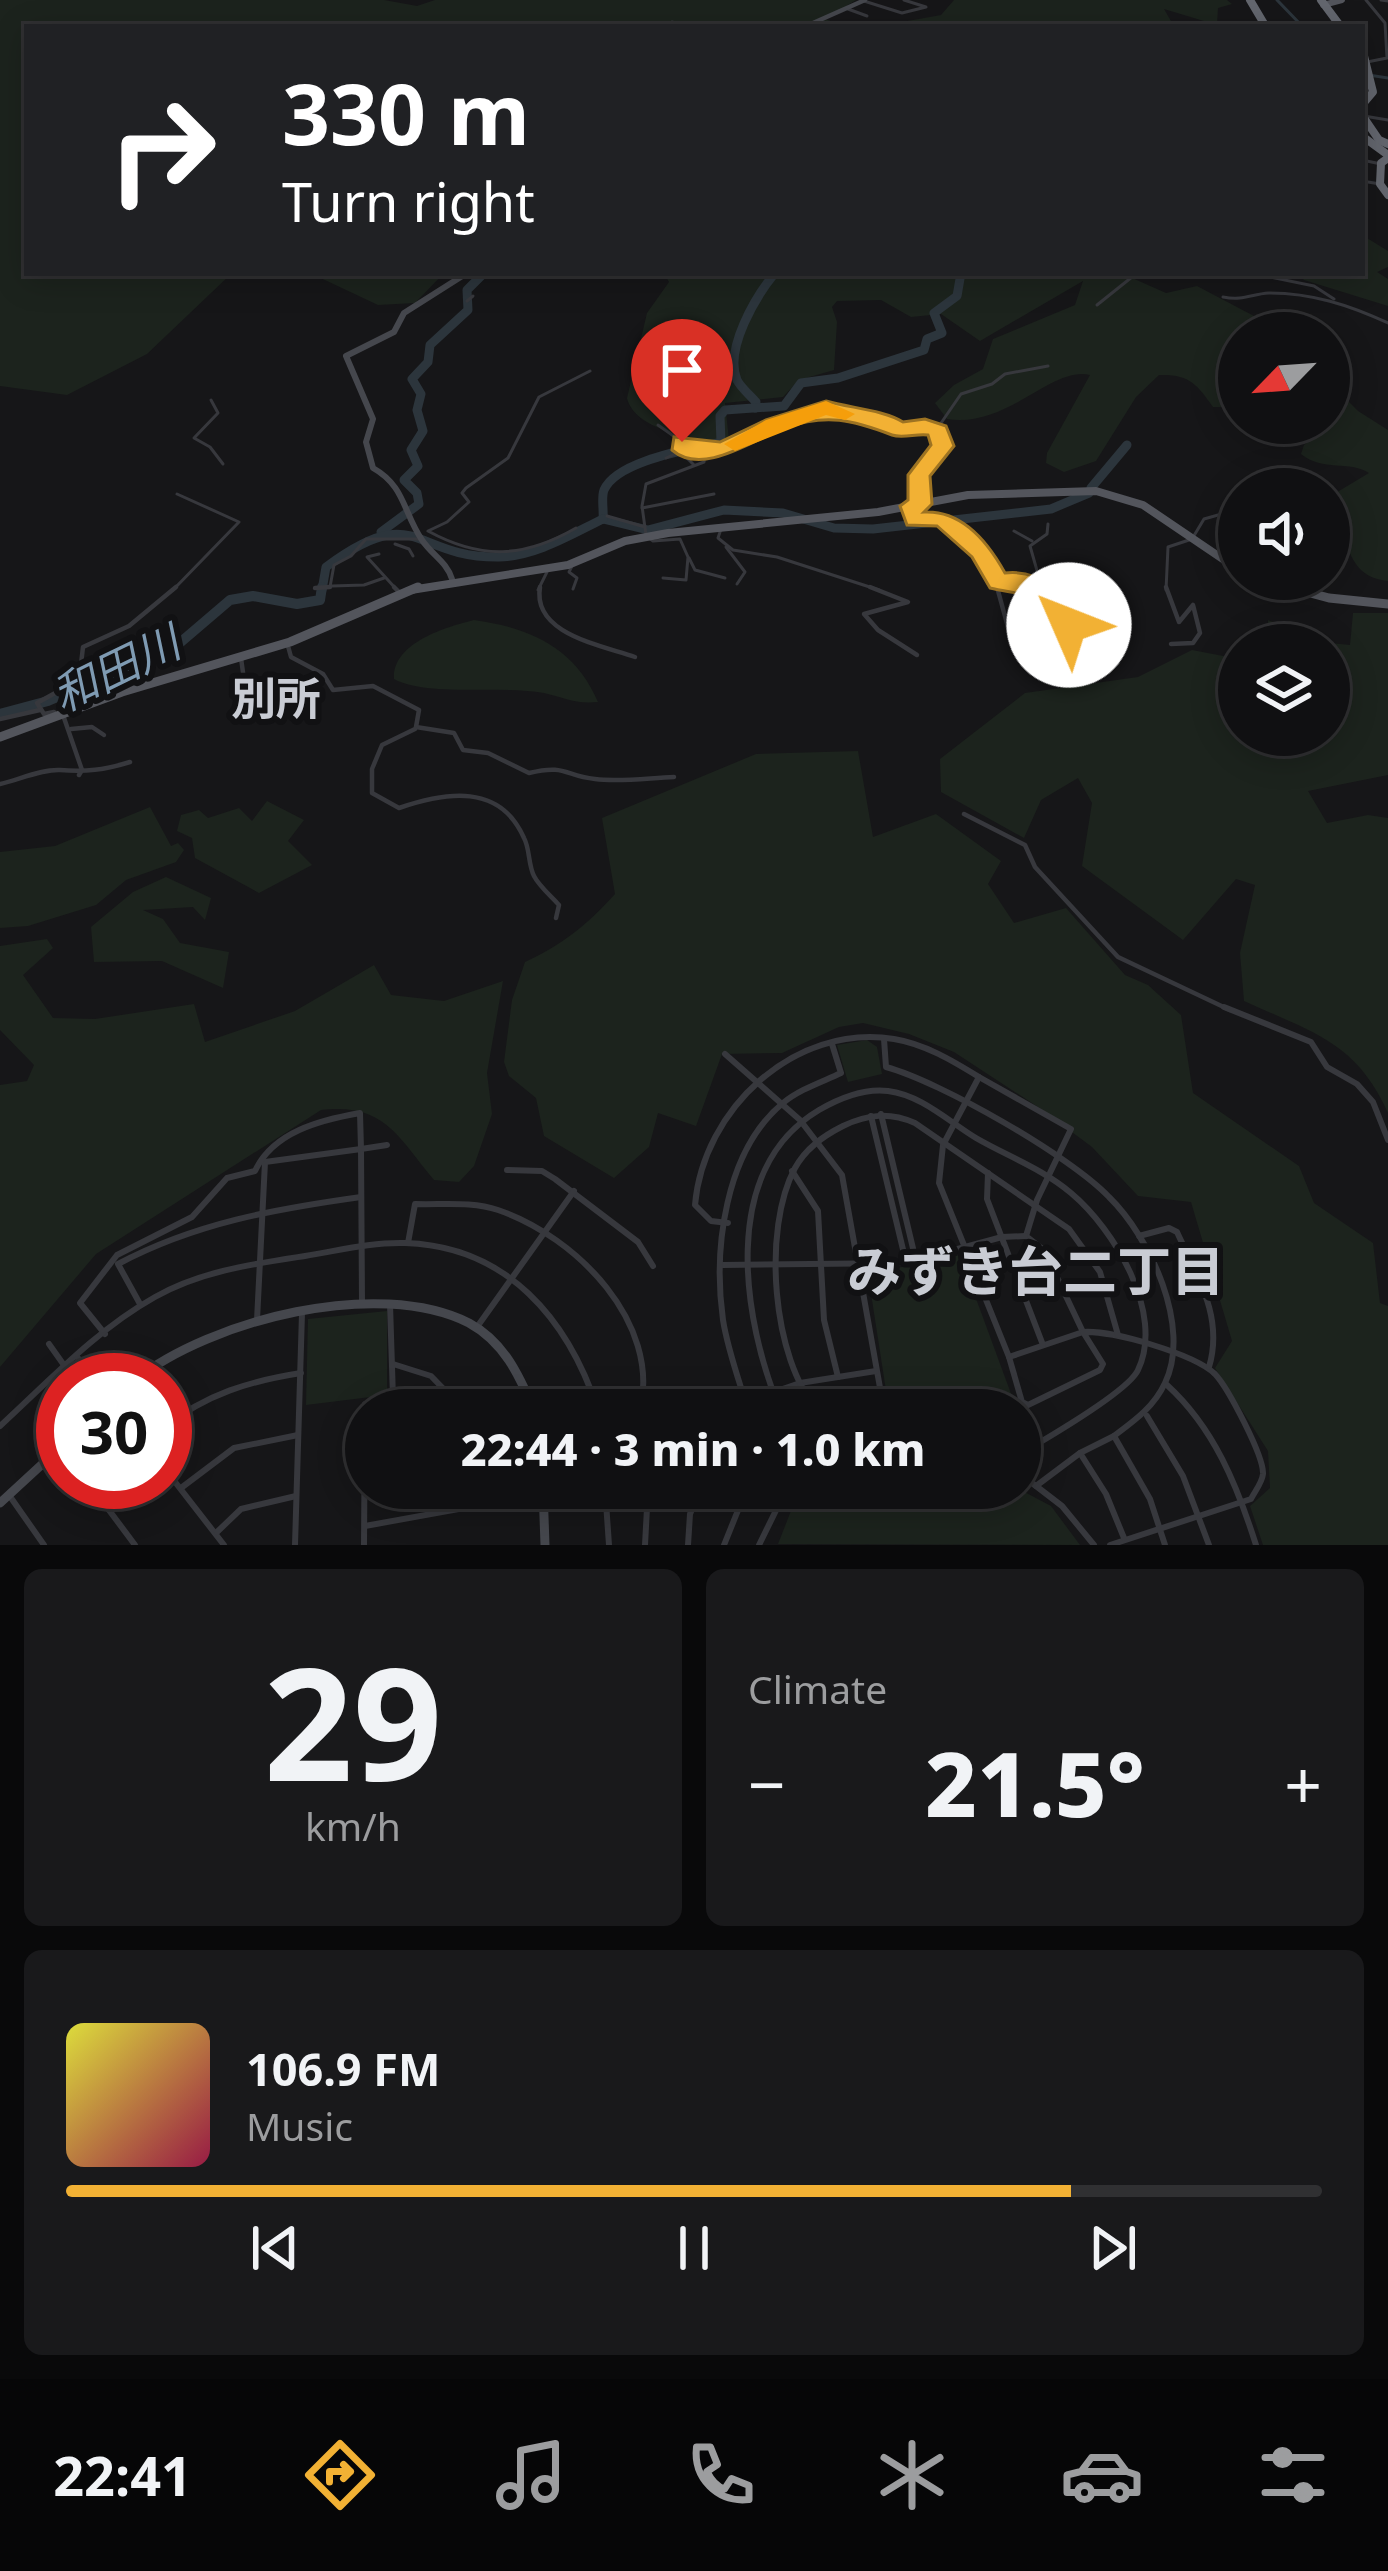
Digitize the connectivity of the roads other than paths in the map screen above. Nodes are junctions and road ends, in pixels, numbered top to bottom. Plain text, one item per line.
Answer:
1 (865, 0) edge
2 (904, 0) edge
3 (1342, 0) edge
4 (1366, 0) edge
5 (1374, 0) edge
6 (1322, 2) edge
7 (848, 9) junction
8 (1373, 12) junction
9 (867, 16) dead end
10 (672, 22) dead end
11 (678, 24) edge
12 (824, 24) edge
13 (1365, 58) edge
14 (1366, 62) junction
15 (1365, 92) edge
16 (1372, 95) junction
17 (1365, 102) edge
18 (1365, 118) edge
19 (1388, 144) edge
20 (1387, 159) edge
21 (1365, 182) edge
22 (1380, 184) junction
23 (1388, 195) edge
24 (462, 276) edge
25 (1134, 276) edge
26 (1266, 276) edge
27 (473, 296) dead end
28 (1223, 297) dead end
29 (467, 301) dead end
30 (1339, 302) junction
31 (1097, 305) dead end
32 (1388, 323) edge
33 (1048, 366) dead end
34 (590, 371) dead end
35 (212, 400) dead end
36 (658, 425) dead end
37 (938, 430) junction
38 (683, 450) junction
39 (706, 450) junction
40 (666, 458) dead end
41 (223, 464) dead end
42 (694, 465) junction
43 (177, 494) dead end
44 (714, 494) dead end
45 (916, 505) junction
46 (642, 508) junction
47 (1218, 515) edge
48 (608, 517) dead end
49 (1048, 524) dead end
50 (726, 525) junction
51 (576, 528) dead end
52 (1014, 531) dead end
53 (646, 533) junction
54 (422, 536) junction
55 (1192, 539) junction
56 (1032, 541) junction
57 (362, 543) junction
58 (395, 544) dead end
59 (726, 547) junction
60 (409, 549) junction
61 (379, 554) dead end
62 (413, 556) dead end
63 (1218, 556) edge
64 (367, 557) junction
65 (688, 557) junction
66 (573, 564) junction
67 (548, 568) junction
68 (384, 578) junction
69 (663, 578) dead end
70 (725, 578) dead end
71 (452, 579) junction
72 (998, 582) junction
73 (736, 584) dead end
74 (330, 586) junction
75 (314, 588) dead end
76 (1032, 588) junction
77 (573, 589) dead end
78 (401, 594) junction
79 (1055, 599) junction
80 (1349, 600) edge
81 (1388, 604) edge
82 (1115, 623) dead end
83 (1069, 625) dead end
84 (286, 643) junction
85 (1171, 644) dead end
86 (917, 655) dead end
87 (241, 657) junction
88 (635, 657) dead end
89 (1048, 658) dead end
90 (245, 687) dead end
91 (40, 710) junction
92 (62, 713) junction
93 (0, 718) edge
94 (69, 728) junction
95 (416, 728) junction
96 (104, 735) dead end
97 (0, 737) edge
98 (130, 762) dead end
99 (79, 775) junction
100 (674, 777) dead end
101 (0, 784) edge
102 (964, 814) dead end
103 (556, 918) dead end
104 (884, 1038) junction
105 (832, 1044) junction
106 (725, 1054) dead end
107 (980, 1077) junction
108 (756, 1082) junction
109 (782, 1103) junction
110 (966, 1105) junction
111 (881, 1114) junction
112 (871, 1116) junction
113 (800, 1120) junction
114 (954, 1124) junction
115 (818, 1139) junction
116 (1388, 1140) edge
117 (387, 1144) dead end
118 (943, 1145) junction
119 (361, 1149) junction
120 (1057, 1155) junction
121 (507, 1170) dead end
122 (792, 1172) junction
123 (988, 1173) junction
124 (1047, 1178) junction
125 (574, 1191) junction
126 (361, 1197) junction
127 (1037, 1200) junction
128 (261, 1212) junction
129 (728, 1223) junction
130 (544, 1231) junction
131 (1026, 1236) junction
132 (1138, 1236) junction
133 (1002, 1237) junction
134 (408, 1243) junction
135 (964, 1247) junction
136 (361, 1248) junction
137 (916, 1261) junction
138 (260, 1262) junction
139 (906, 1263) junction
140 (722, 1265) junction
141 (653, 1266) dead end
142 (750, 1266) junction
143 (778, 1266) junction
144 (861, 1266) junction
145 (819, 1267) junction
146 (513, 1276) junction
147 (390, 1302) junction
148 (362, 1304) junction
149 (141, 1305) junction
150 (302, 1313) junction
151 (257, 1320) junction
152 (477, 1327) junction
153 (1083, 1332) junction
154 (105, 1334) junction
155 (1118, 1335) junction
156 (1146, 1342) junction
157 (49, 1344) dead end
158 (1043, 1345) junction
159 (1174, 1352) junction
160 (55, 1353) edge
161 (84, 1353) edge
162 (173, 1353) edge
163 (1009, 1357) junction
164 (393, 1364) junction
165 (1209, 1368) junction
166 (876, 1371) junction
167 (301, 1373) junction
168 (838, 1377) junction
169 (800, 1383) junction
170 (1167, 1385) junction
171 (393, 1389) edge
172 (444, 1389) edge
173 (525, 1389) edge
174 (591, 1389) edge
175 (647, 1389) edge
176 (742, 1389) edge
177 (771, 1389) edge
178 (779, 1389) edge
179 (803, 1389) edge
180 (880, 1389) edge
181 (36, 1394) edge
182 (192, 1405) edge
183 (1146, 1415) junction
184 (0, 1426) edge
185 (298, 1435) junction
186 (1114, 1436) junction
187 (1041, 1439) edge
188 (1080, 1453) junction
189 (36, 1470) edge
190 (192, 1478) edge
191 (1041, 1482) edge
192 (1041, 1490) edge
193 (296, 1496) junction
194 (4, 1499) edge
195 (1240, 1502) junction
196 (192, 1503) edge
197 (108, 1509) edge
198 (365, 1509) edge
199 (451, 1509) edge
200 (544, 1509) edge
201 (606, 1509) edge
202 (647, 1509) edge
203 (692, 1509) edge
204 (739, 1509) edge
205 (777, 1509) edge
206 (1199, 1516) junction
207 (365, 1526) junction
208 (1161, 1529) junction
209 (215, 1533) junction
210 (1124, 1539) junction
211 (44, 1545) edge
212 (135, 1545) edge
213 (224, 1545) edge
214 (295, 1545) edge
215 (364, 1545) edge
216 (545, 1545) edge
217 (609, 1545) edge
218 (645, 1545) edge
219 (688, 1545) edge
220 (724, 1545) edge
221 (758, 1545) edge
222 (1094, 1545) edge
223 (1110, 1545) edge
224 (1165, 1545) edge
225 (1209, 1545) edge
226 (1256, 1545) edge

1 - 2 street
1 - 7 street
3 - 6 main road
4 - 8 street
5 - 8 street
7 - 9 street
7 - 12 street
8 - 14 street
10 - 11 street
13 - 14 highway
14 - 16 highway
15 - 16 street
16 - 17 highway
18 - 19 highway
20 - 22 highway
21 - 22 street
22 - 23 highway
24 - 54 street
25 - 31 street
26 - 30 street
27 - 29 street
28 - 30 street
30 - 32 street
33 - 37 street
34 - 54 street
35 - 41 street
36 - 38 street
37 - 39 street
37 - 45 street
38 - 39 street
38 - 40 street
38 - 42 street
39 - 42 street
42 - 46 street
43 - 91 street
44 - 46 street
45 - 50 main road
45 - 55 main road
45 - 72 street
46 - 53 street
47 - 55 street
48 - 53 street
49 - 56 street
50 - 53 main road
50 - 59 street
51 - 54 street
52 - 56 street
53 - 65 street
53 - 66 main road
54 - 57 street
54 - 60 street
54 - 71 street
55 - 63 main road
55 - 85 street
56 - 76 street
57 - 64 street
57 - 74 street
58 - 60 street
59 - 73 street
59 - 86 street
60 - 62 street
61 - 64 street
64 - 68 street
65 - 69 street
65 - 70 street
66 - 67 main road
66 - 77 street
67 - 71 main road
67 - 88 street
68 - 74 street
68 - 78 street
71 - 78 main road
72 - 76 street
72 - 89 street
74 - 75 street
76 - 79 street
78 - 84 main road
79 - 82 street
79 - 83 street
80 - 81 main road
84 - 87 main road
84 - 95 street
87 - 90 street
87 - 92 main road
91 - 92 street
91 - 93 street
92 - 94 street
92 - 97 main road
94 - 96 street
94 - 99 street
95 - 100 street
95 - 103 street
98 - 99 street
99 - 101 street
102 - 116 street
104 - 105 street
104 - 107 street
104 - 110 street
105 - 108 street
105 - 109 street
106 - 108 street
107 - 110 street
107 - 120 street
108 - 109 street
108 - 129 street
109 - 113 street
109 - 129 street
110 - 114 street
110 - 120 street
111 - 112 street
111 - 118 street
111 - 137 street
112 - 115 street
112 - 139 street
113 - 114 street
113 - 115 street
113 - 142 street
114 - 118 street
114 - 124 street
115 - 122 street
115 - 144 street
117 - 119 street
118 - 123 street
118 - 135 street
119 - 126 street
119 - 128 street
119 - 154 street
120 - 124 street
120 - 132 street
121 - 125 street
122 - 143 street
122 - 145 street
123 - 127 street
123 - 133 street
124 - 127 street
124 - 156 street
125 - 130 street
125 - 141 street
126 - 128 street
126 - 136 street
127 - 131 street
127 - 155 street
128 - 138 street
128 - 149 street
129 - 140 street
130 - 134 street
130 - 146 street
130 - 175 street
131 - 133 street
131 - 153 street
132 - 159 street
132 - 165 street
133 - 135 street
133 - 158 street
134 - 136 street
134 - 146 street
135 - 137 street
135 - 163 street
136 - 138 street
136 - 148 street
137 - 139 street
138 - 149 street
138 - 151 street
139 - 144 street
140 - 142 street
140 - 176 street
142 - 143 street
142 - 177 street
143 - 145 street
143 - 169 street
144 - 145 street
144 - 166 street
145 - 168 street
146 - 152 street
146 - 174 street
147 - 148 street
147 - 152 street
147 - 164 street
148 - 150 street
149 - 154 street
150 - 151 street
150 - 167 street
151 - 162 street
152 - 173 street
153 - 155 street
153 - 158 street
153 - 163 street
154 - 161 street
155 - 156 street
156 - 159 street
156 - 187 street
157 - 160 street
158 - 163 street
159 - 165 street
159 - 170 street
164 - 171 street
164 - 172 street
165 - 195 street
166 - 168 street
166 - 180 street
167 - 182 street
167 - 185 street
168 - 169 street
169 - 178 street
169 - 179 street
170 - 183 street
170 - 195 street
181 - 184 street
183 - 186 street
183 - 206 street
185 - 190 street
185 - 193 street
186 - 188 street
186 - 208 street
188 - 191 street
188 - 210 street
189 - 194 street
192 - 222 street
193 - 209 street
193 - 214 street
194 - 211 street
195 - 206 street
195 - 226 street
196 - 209 street
197 - 212 street
198 - 207 street
199 - 207 street
200 - 216 street
201 - 217 street
202 - 218 street
203 - 219 street
204 - 220 street
205 - 221 street
206 - 208 street
206 - 225 street
207 - 215 street
208 - 210 street
208 - 224 street
209 - 213 street
210 - 223 street

